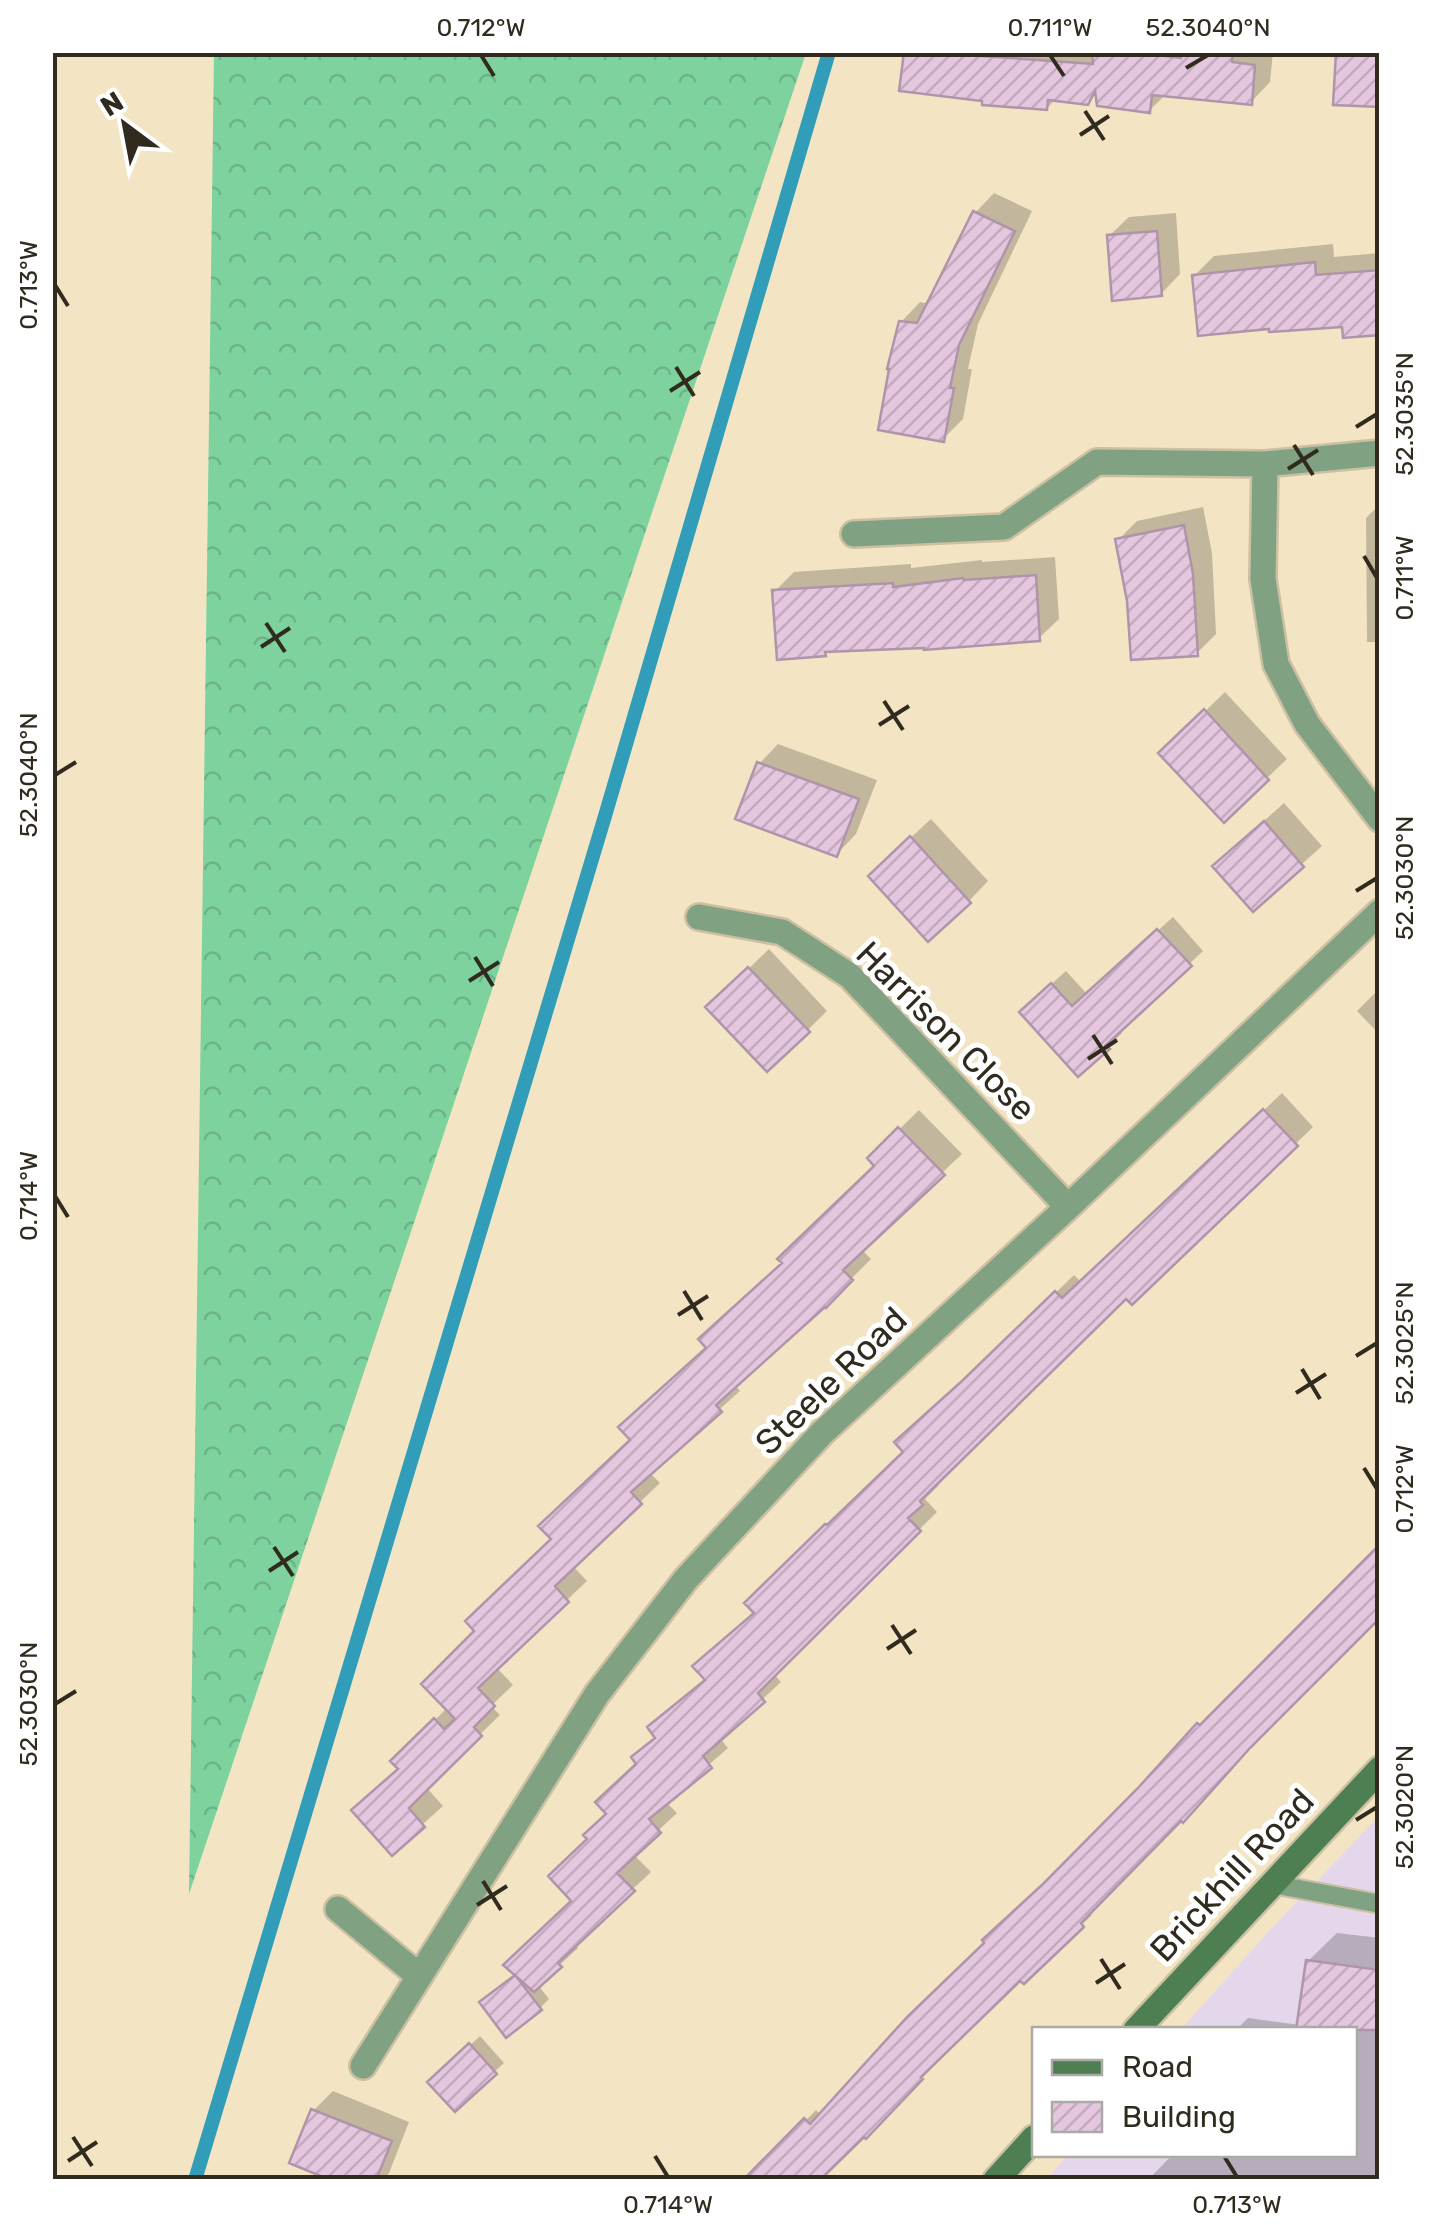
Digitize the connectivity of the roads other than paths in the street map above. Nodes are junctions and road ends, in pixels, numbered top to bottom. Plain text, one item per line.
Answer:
1 (1380, 454) edge
2 (1265, 464) junction
3 (854, 534) dead end
4 (1380, 820) edge
5 (1380, 912) edge
6 (700, 917) dead end
7 (1068, 1207) junction
8 (1380, 1769) edge
9 (1272, 1884) junction
10 (1380, 1904) edge
11 (338, 1909) dead end
12 (420, 1976) junction
13 (1139, 2027) edge
14 (363, 2066) dead end
15 (1032, 2140) edge
16 (996, 2180) edge

1 - 2 street
2 - 3 street
2 - 4 street
5 - 7 street, Steele Road
6 - 7 street, Harrison Close
7 - 12 street, Steele Road
8 - 9 street, Brickhill Road
9 - 10 lane
9 - 13 street, Brickhill Road
11 - 12 street
12 - 14 street, Steele Road
15 - 16 street

